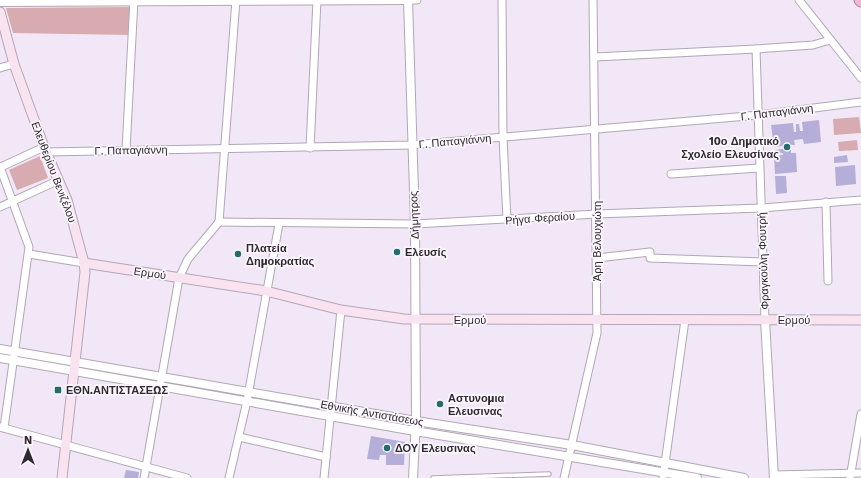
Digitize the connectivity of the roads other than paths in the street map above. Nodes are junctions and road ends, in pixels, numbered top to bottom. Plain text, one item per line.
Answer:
1 (134, 0) edge
2 (236, 0) edge
3 (317, 0) edge
4 (408, 0) edge
5 (417, 0) edge
6 (502, 0) edge
7 (593, 0) edge
8 (799, 0) edge
9 (54, 1) edge
10 (0, 2) edge
11 (0, 12) edge
12 (3, 35) edge
13 (830, 40) junction
14 (756, 49) junction
15 (595, 57) junction
16 (14, 64) junction
17 (0, 68) edge
18 (861, 78) edge
19 (861, 102) edge
20 (759, 115) junction
21 (596, 130) junction
22 (503, 137) junction
23 (412, 145) junction
24 (225, 148) junction
25 (310, 148) junction
26 (45, 150) junction
27 (126, 150) junction
28 (1, 167) edge
29 (759, 168) junction
30 (671, 174) dead end
31 (59, 180) junction
32 (13, 200) junction
33 (861, 200) edge
34 (826, 202) junction
35 (0, 207) edge
36 (761, 208) junction
37 (597, 214) junction
38 (507, 220) junction
39 (219, 222) junction
40 (279, 224) junction
41 (415, 224) junction
42 (29, 254) junction
43 (597, 258) junction
44 (84, 262) junction
45 (764, 262) junction
46 (179, 278) junction
47 (828, 281) dead end
48 (266, 291) junction
49 (341, 310) junction
50 (415, 320) junction
51 (598, 320) junction
52 (685, 320) junction
53 (765, 320) junction
54 (861, 320) edge
55 (0, 349) edge
56 (15, 351) junction
57 (0, 358) edge
58 (14, 360) junction
59 (74, 367) junction
60 (162, 378) junction
61 (160, 386) junction
62 (249, 392) junction
63 (247, 401) junction
64 (330, 406) junction
65 (861, 414) edge
66 (330, 415) junction
67 (416, 421) junction
68 (2, 428) edge
69 (416, 431) junction
70 (239, 437) junction
71 (572, 445) junction
72 (65, 446) junction
73 (569, 456) junction
74 (326, 457) junction
75 (667, 462) junction
76 (146, 467) junction
77 (861, 473) edge
78 (549, 474) dead end
79 (664, 475) edge
80 (850, 476) edge
81 (774, 477) edge
82 (62, 478) edge
83 (144, 478) edge
84 (187, 478) edge
85 (229, 478) edge
86 (324, 478) edge
87 (413, 478) edge
88 (433, 478) edge
89 (564, 478) edge
90 (697, 478) edge
91 (744, 478) edge

1 - 2 street
1 - 9 street
1 - 27 street
2 - 3 street
2 - 24 street
3 - 4 street
3 - 25 street
4 - 5 street
4 - 23 street, Δήμητρος
6 - 22 street
7 - 15 street, Άρη Βελουχιώτη
8 - 13 street
9 - 10 street
11 - 12 main road, Ελευθερίου Βενιζέλου
12 - 16 main road, Ελευθερίου Βενιζέλου
13 - 14 street
13 - 18 street
14 - 15 street
14 - 20 street, Φραγκούλη Φουτρή
15 - 21 street, Άρη Βελουχιώτη
16 - 17 street
16 - 26 main road, Ελευθερίου Βενιζέλου
19 - 20 street, Γ. Παπαγιάννη
20 - 21 street, Γ. Παπαγιάννη
20 - 29 street, Φραγκούλη Φουτρή
21 - 22 street, Γ. Παπαγιάννη
21 - 37 street, Άρη Βελουχιώτη
22 - 23 street, Γ. Παπαγιάννη
22 - 38 street
23 - 25 street, Γ. Παπαγιάννη
23 - 41 street, Δήμητρος
24 - 25 street, Γ. Παπαγιάννη
24 - 27 street, Γ. Παπαγιάννη
24 - 39 street
26 - 27 street, Γ. Παπαγιάννη
26 - 28 street
26 - 31 main road, Ελευθερίου Βενιζέλου
28 - 32 street
29 - 30 street
29 - 36 street, Φραγκούλη Φουτρή
31 - 32 street
31 - 44 main road, Ελευθερίου Βενιζέλου
32 - 35 street
32 - 42 street
33 - 34 street, Ρήγα Φεραίου
34 - 36 street, Ρήγα Φεραίου
34 - 47 street
36 - 37 street, Ρήγα Φεραίου
36 - 45 street, Φραγκούλη Φουτρή
37 - 38 street, Ρήγα Φεραίου
37 - 43 street, Άρη Βελουχιώτη
38 - 41 street, Ρήγα Φεραίου
39 - 40 street, Ρήγα Φεραίου
39 - 46 street
40 - 41 street, Ρήγα Φεραίου
40 - 48 street
41 - 50 street, Δήμητρος
42 - 44 street
42 - 56 street
43 - 45 street
43 - 51 street, Άρη Βελουχιώτη
44 - 46 main road, Ερμού
44 - 59 main road, Ελευθερίου Βενιζέλου
45 - 53 street, Φραγκούλη Φουτρή
46 - 48 main road, Ερμού
46 - 60 street
48 - 49 main road, Ερμού
48 - 62 street
49 - 50 main road, Ερμού
49 - 64 street
50 - 51 main road, Ερμού
50 - 67 street, Δήμητρος
51 - 52 main road, Ερμού
51 - 71 street, Άρη Βελουχιώτη
52 - 53 main road, Ερμού
52 - 75 street
53 - 54 main road, Ερμού
53 - 81 street, Φραγκούλη Φουτρή
55 - 56 street, Εθνικής Αντιστάσεως
56 - 58 street
56 - 59 street, Εθνικής Αντιστάσεως
57 - 58 street, Εθνικής Αντιστάσεως
58 - 59 street, Εθνικής Αντιστάσεως
58 - 68 street
59 - 60 street, Εθνικής Αντιστάσεως
59 - 61 street, Εθνικής Αντιστάσεως
59 - 72 main road, Ελευθερίου Βενιζέλου
60 - 61 street
60 - 62 street, Εθνικής Αντιστάσεως
61 - 63 street, Εθνικής Αντιστάσεως
61 - 76 street
62 - 63 street
62 - 64 street, Εθνικής Αντιστάσεως
63 - 66 street, Εθνικής Αντιστάσεως
63 - 70 street
64 - 66 street
64 - 67 street, Εθνικής Αντιστάσεως
65 - 80 street
66 - 69 street, Εθνικής Αντιστάσεως
66 - 74 street
67 - 69 street, Δήμητρος
67 - 71 street, Εθνικής Αντιστάσεως
68 - 72 street
69 - 73 street, Εθνικής Αντιστάσεως
69 - 87 street, Δήμητρος
70 - 74 street
70 - 85 street
71 - 73 street, Άρη Βελουχιώτη
71 - 75 street, Εθνικής Αντιστάσεως
72 - 76 street
72 - 82 main road, Ελευθερίου Βενιζέλου
73 - 79 street, Εθνικής Αντιστάσεως
73 - 89 street, Άρη Βελουχιώτη
74 - 86 street
75 - 79 street
75 - 91 street, Εθνικής Αντιστάσεως
76 - 83 street
76 - 84 street
77 - 80 street
78 - 88 lane
79 - 90 street, Εθνικής Αντιστάσεως
80 - 81 street

